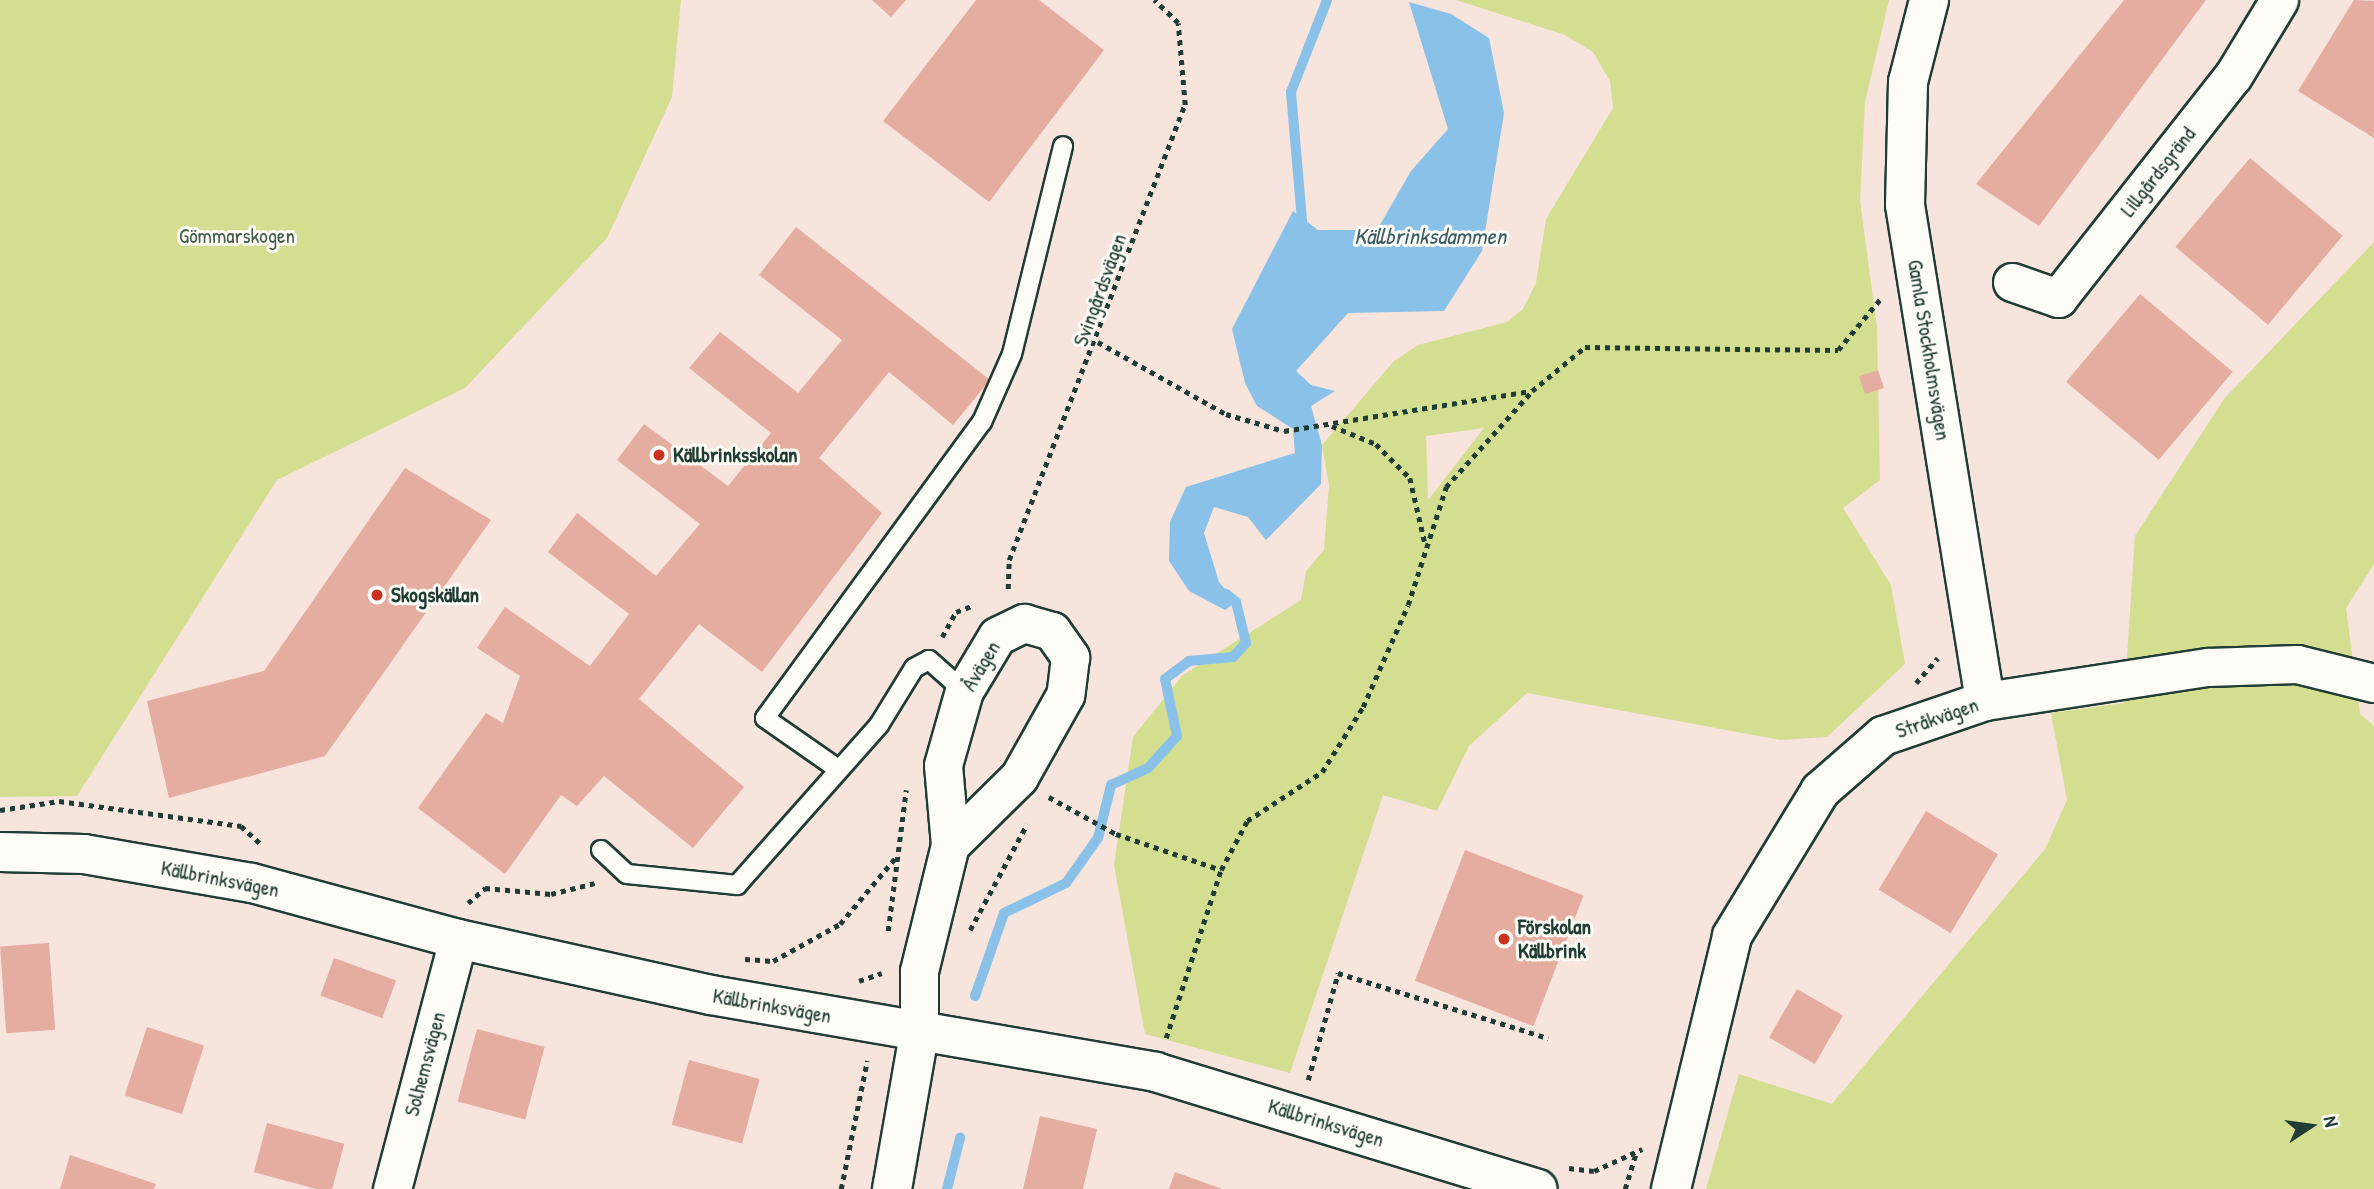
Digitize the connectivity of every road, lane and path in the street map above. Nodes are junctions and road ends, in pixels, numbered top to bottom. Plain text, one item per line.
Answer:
1 (1154, 0) edge
2 (1930, 0) edge
3 (2279, 0) edge
4 (1063, 146) dead end
5 (1915, 257) junction
6 (2012, 282) dead end
7 (1098, 342) junction
8 (1532, 391) junction
9 (1331, 426) junction
10 (1426, 546) junction
11 (1008, 593) dead end
12 (1945, 648) dead end
13 (2374, 683) edge
14 (964, 691) junction
15 (1908, 692) dead end
16 (1985, 701) junction
17 (838, 769) junction
18 (1030, 785) junction
19 (0, 810) edge
20 (950, 845) junction
21 (601, 850) dead end
22 (0, 852) edge
23 (272, 854) dead end
24 (899, 854) dead end
25 (1221, 870) junction
26 (626, 874) junction
27 (452, 902) dead end
28 (467, 918) junction
29 (961, 944) dead end
30 (730, 958) dead end
31 (875, 1025) junction
32 (919, 1034) junction
33 (1548, 1038) dead end
34 (1155, 1072) junction
35 (1317, 1091) dead end
36 (1653, 1145) dead end
37 (1636, 1151) junction
38 (1546, 1177) edge
39 (392, 1189) edge
40 (841, 1189) edge
41 (892, 1189) edge
42 (1625, 1189) edge
43 (1671, 1189) edge

1 - 7 path, Svingårdsvägen
2 - 5 street, Gamla Stockholmsvägen
3 - 6 street, Lillgårdsgränd
4 - 17 lane
5 - 8 path
5 - 16 street, Gamla Stockholmsvägen
7 - 9 path
7 - 11 path, Svingårdsvägen
8 - 9 path
8 - 10 path
9 - 10 path
10 - 25 path
12 - 15 path
13 - 16 street, Stråkvägen
14 - 17 lane
14 - 18 street, Åvägen
14 - 20 street, Åvägen
16 - 43 street, Stråkvägen
17 - 26 lane
18 - 20 street, Åvägen
18 - 25 path
18 - 29 path
19 - 23 path
20 - 32 street, Åvägen
21 - 26 lane
22 - 28 street, Källbrinksvägen
24 - 30 path
25 - 34 path
26 - 28 path
27 - 28 path
28 - 31 street, Källbrinksvägen
28 - 39 street, Solhemsvägen
31 - 32 street, Källbrinksvägen
31 - 40 path
32 - 34 street, Källbrinksvägen
32 - 41 street, Åvägen
33 - 35 path
34 - 38 street, Källbrinksvägen
36 - 37 path
37 - 38 path
37 - 42 path

